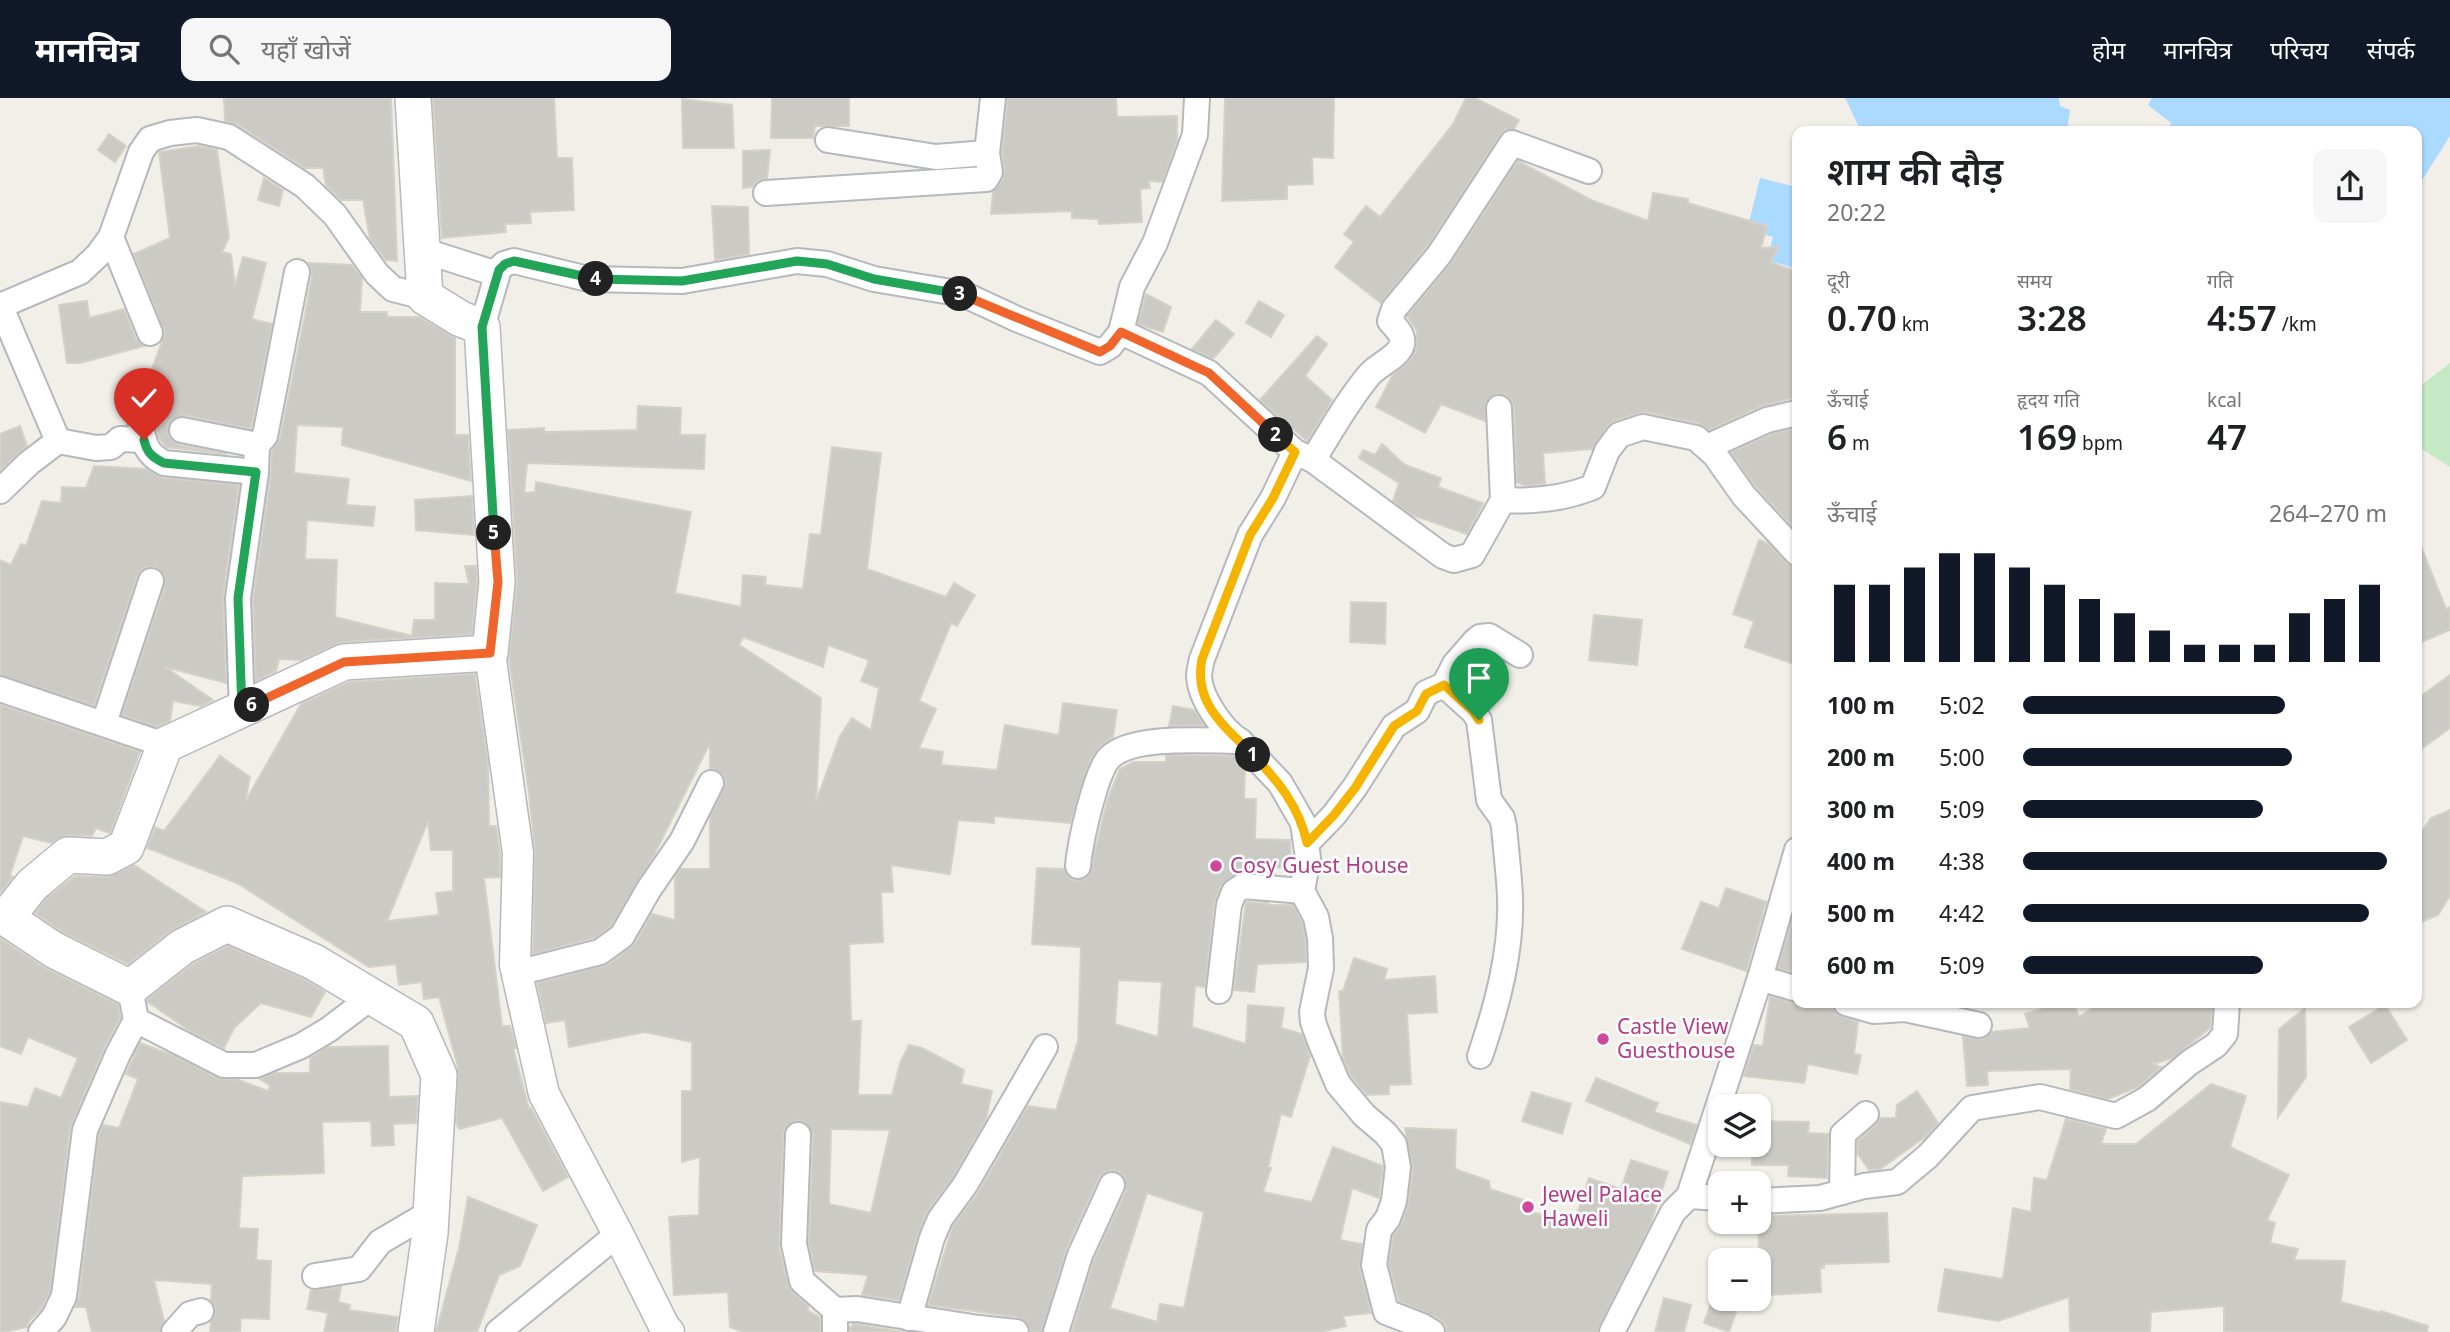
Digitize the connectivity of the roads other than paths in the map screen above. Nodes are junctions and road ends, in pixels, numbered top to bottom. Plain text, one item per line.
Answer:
1 (413, 98) edge
2 (992, 98) edge
3 (1197, 98) edge
4 (828, 140) dead end
5 (987, 153) junction
6 (1589, 171) dead end
7 (766, 193) dead end
8 (111, 237) junction
9 (422, 250) junction
10 (297, 272) dead end
11 (498, 274) junction
12 (425, 297) junction
13 (0, 305) edge
14 (482, 327) junction
15 (1121, 332) junction
16 (150, 333) dead end
17 (1499, 408) dead end
18 (1792, 414) edge
19 (182, 430) dead end
20 (58, 441) junction
21 (257, 445) junction
22 (1707, 447) junction
23 (1304, 456) junction
24 (256, 472) junction
25 (0, 491) edge
26 (1503, 500) junction
27 (1792, 548) edge
28 (151, 581) dead end
29 (490, 653) junction
30 (1520, 655) dead end
31 (1444, 685) junction
32 (0, 689) edge
33 (242, 710) junction
34 (104, 723) junction
35 (1240, 741) junction
36 (165, 745) junction
37 (711, 783) dead end
38 (1307, 843) junction
39 (1078, 866) dead end
40 (1792, 867) edge
41 (1301, 891) junction
42 (2, 920) edge
43 (517, 974) junction
44 (1760, 978) junction
45 (1792, 988) edge
46 (1219, 991) dead end
47 (373, 996) junction
48 (133, 1004) junction
49 (1864, 1008) edge
50 (2227, 1008) edge
51 (1979, 1025) dead end
52 (1045, 1047) dead end
53 (1480, 1056) dead end
54 (1866, 1114) dead end
55 (798, 1135) dead end
56 (1112, 1185) dead end
57 (1842, 1192) junction
58 (1689, 1196) junction
59 (1708, 1197) edge
60 (1771, 1200) edge
61 (431, 1212) junction
62 (618, 1234) junction
63 (315, 1276) dead end
64 (201, 1311) dead end
65 (909, 1318) junction
66 (835, 1321) edge
67 (46, 1329) edge
68 (979, 1330) edge
69 (174, 1332) edge
70 (416, 1332) edge
71 (498, 1332) edge
72 (669, 1332) edge
73 (1017, 1332) edge
74 (1056, 1332) edge
75 (1432, 1332) edge
76 (1612, 1332) edge

1 - 9 main road
2 - 5 street
3 - 15 street
4 - 5 street
5 - 7 street
6 - 23 street
8 - 12 street
8 - 13 street
8 - 16 street
9 - 11 street
9 - 12 main road
10 - 21 street
11 - 14 street
11 - 15 street
12 - 14 main road
13 - 20 street
14 - 29 main road
15 - 23 street
17 - 26 street
18 - 22 street
19 - 21 street
20 - 24 street
20 - 25 street
21 - 24 street
22 - 26 street
22 - 27 street
23 - 26 street
23 - 35 street
24 - 33 street
28 - 34 street
29 - 33 main road
29 - 43 street
30 - 31 street
31 - 38 street
31 - 53 street
32 - 34 street
33 - 36 main road
34 - 36 street
35 - 38 street
35 - 39 street
36 - 42 main road
37 - 43 street
38 - 41 street
40 - 44 street
41 - 46 street
41 - 75 street
42 - 48 main road
43 - 62 street
44 - 45 street
44 - 58 street
47 - 48 street
47 - 48 main road
47 - 61 main road
48 - 67 street
49 - 51 street
50 - 57 street
52 - 65 street
54 - 57 street
55 - 66 street
56 - 74 street
57 - 60 street
58 - 59 street
58 - 76 street
61 - 63 street
61 - 70 main road
62 - 71 street
62 - 72 street
64 - 69 street
65 - 66 street
65 - 68 street
68 - 73 street

